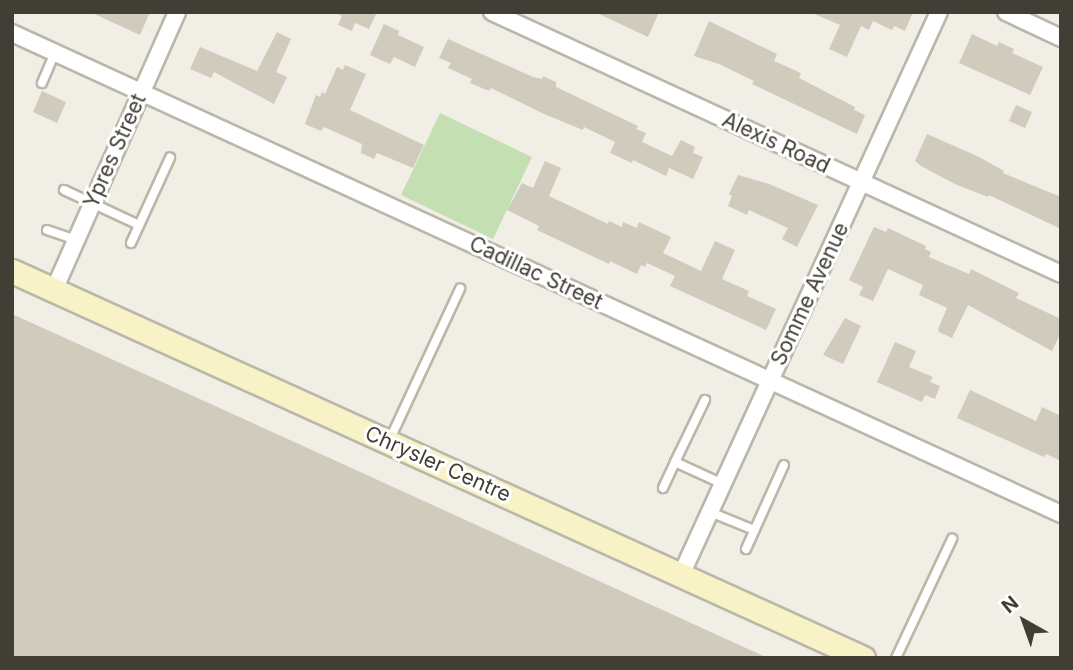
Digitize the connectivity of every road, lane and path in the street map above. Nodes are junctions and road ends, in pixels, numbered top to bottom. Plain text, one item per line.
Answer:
1 (177, 12) edge
2 (492, 12) edge
3 (939, 12) edge
4 (1006, 12) edge
5 (12, 33) edge
6 (1061, 38) edge
7 (55, 52) junction
8 (42, 83) dead end
9 (141, 91) junction
10 (170, 158) dead end
11 (861, 182) junction
12 (64, 190) dead end
13 (93, 201) junction
14 (139, 225) junction
15 (47, 229) dead end
16 (76, 240) junction
17 (131, 243) dead end
18 (12, 271) edge
19 (1061, 274) edge
20 (460, 289) dead end
21 (54, 290) junction
22 (770, 381) junction
23 (705, 400) dead end
24 (388, 442) junction
25 (675, 462) junction
26 (784, 465) dead end
27 (723, 484) junction
28 (663, 488) dead end
29 (710, 512) junction
30 (1061, 514) edge
31 (754, 530) junction
32 (952, 539) dead end
33 (746, 549) dead end
34 (681, 575) junction
35 (863, 658) edge
36 (896, 658) edge

1 - 9 street, Ypres Street
2 - 11 street, Alexis Road
3 - 11 street, Somme Avenue
4 - 6 street
5 - 7 street, Cadillac Street
7 - 8 lane
7 - 9 street, Cadillac Street
9 - 13 street, Ypres Street
9 - 22 street, Cadillac Street
10 - 14 lane
11 - 19 street, Alexis Road
11 - 22 street, Somme Avenue
12 - 13 lane
13 - 14 lane
13 - 16 street, Ypres Street
14 - 17 lane
15 - 16 lane
16 - 21 street, Ypres Street
18 - 21 street, Chrysler Centre
20 - 24 lane
21 - 24 street, Chrysler Centre
22 - 27 street, Somme Avenue
22 - 30 street, Cadillac Street
23 - 25 lane
24 - 34 street, Chrysler Centre
25 - 27 lane
25 - 28 lane
26 - 31 lane
27 - 29 street, Somme Avenue
29 - 31 lane
29 - 34 street, Somme Avenue
31 - 33 lane
32 - 36 lane
34 - 35 street, Chrysler Centre

